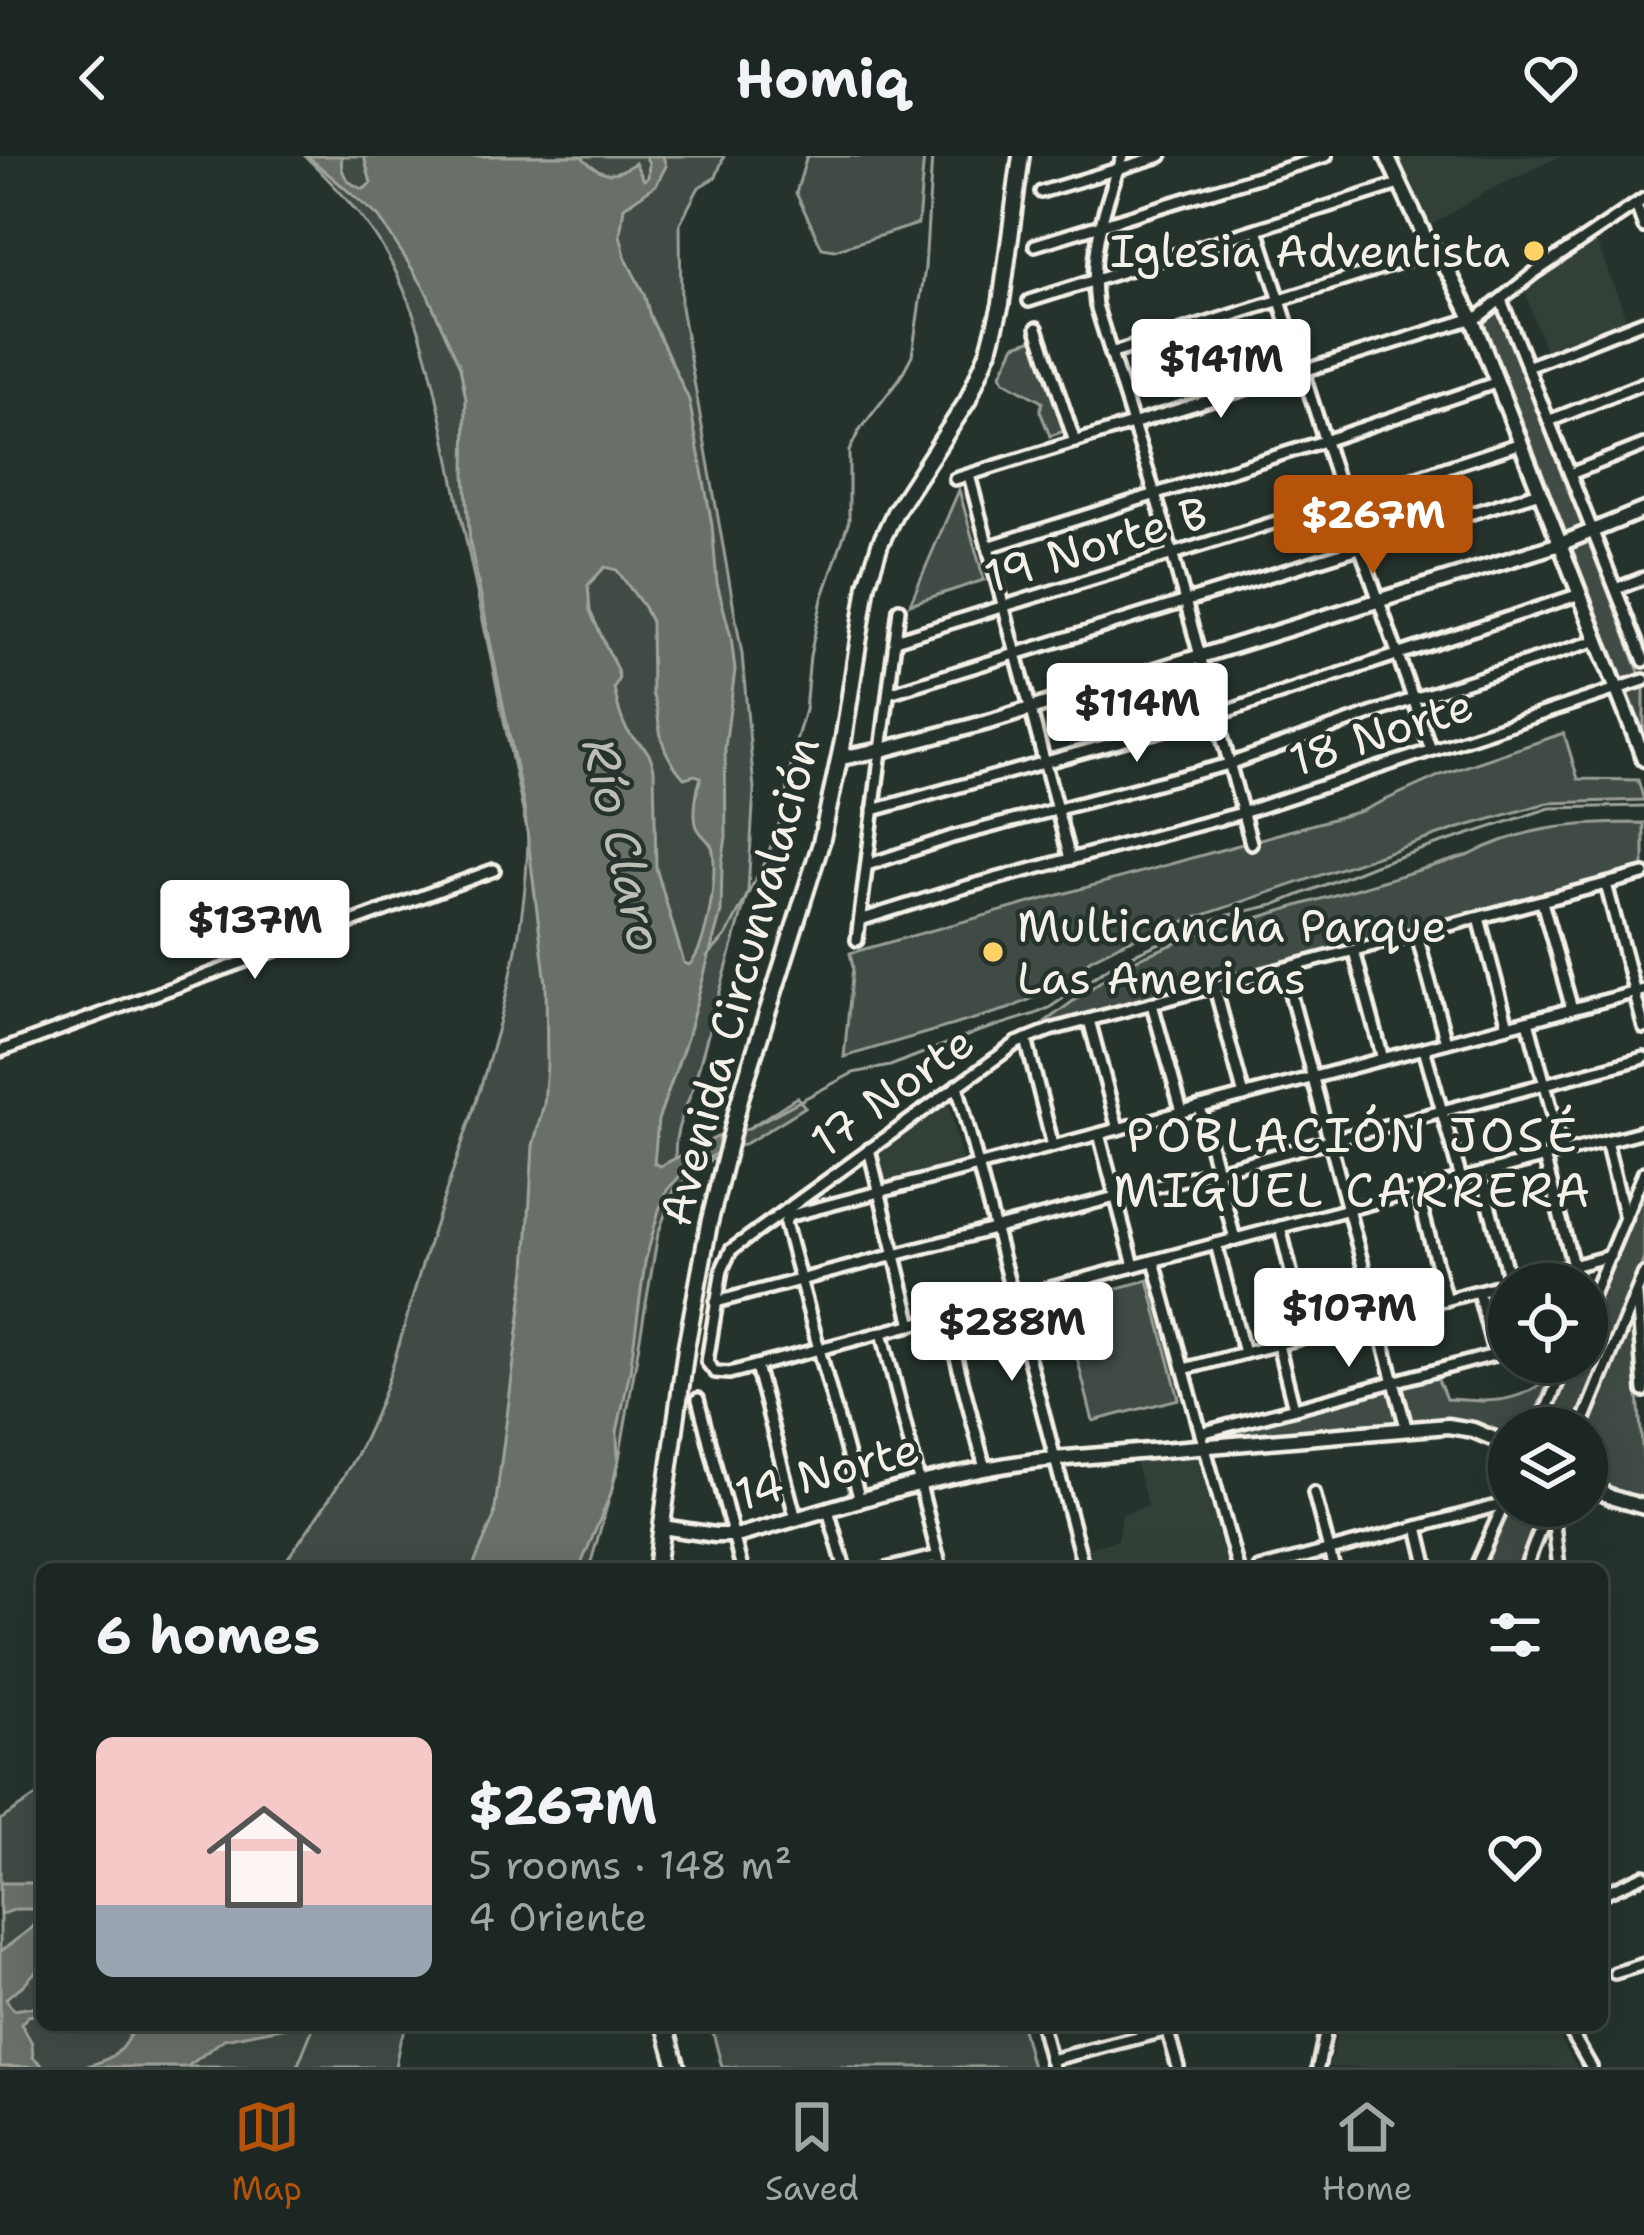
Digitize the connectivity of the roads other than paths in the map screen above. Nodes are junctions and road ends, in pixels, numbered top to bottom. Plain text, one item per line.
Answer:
1 (1021, 156) edge
2 (1123, 156) edge
3 (1161, 156) edge
4 (1326, 156) edge
5 (1387, 156) edge
6 (1118, 170) junction
7 (1400, 184) junction
8 (1041, 191) dead end
9 (1640, 202) edge
10 (1101, 226) junction
11 (1644, 226) edge
12 (1257, 229) junction
13 (1035, 245) dead end
14 (1435, 251) junction
15 (1094, 280) junction
16 (1501, 299) junction
17 (1029, 301) dead end
18 (1280, 301) junction
19 (1472, 318) junction
20 (1644, 321) edge
21 (1037, 328) dead end
22 (1111, 354) junction
23 (1527, 367) junction
24 (1302, 372) junction
25 (1498, 382) junction
26 (1644, 383) edge
27 (1549, 421) junction
28 (1132, 424) junction
29 (1324, 441) junction
30 (1075, 442) junction
31 (1521, 443) junction
32 (1644, 445) edge
33 (1570, 474) junction
34 (969, 475) junction
35 (956, 479) dead end
36 (1540, 492) junction
37 (1155, 494) junction
38 (1344, 501) junction
39 (1644, 510) edge
40 (1593, 531) junction
41 (1560, 544) junction
42 (988, 547) junction
43 (1360, 547) junction
44 (1172, 554) junction
45 (1644, 578) edge
46 (1616, 589) junction
47 (1580, 594) junction
48 (1378, 600) junction
49 (1185, 602) junction
50 (1004, 607) junction
51 (899, 609) dead end
52 (895, 640) junction
53 (1598, 640) junction
54 (1641, 643) edge
55 (1016, 655) junction
56 (1398, 655) junction
57 (1200, 656) junction
58 (1644, 661) edge
59 (1644, 680) edge
60 (1618, 689) junction
61 (889, 693) junction
62 (1413, 699) junction
63 (1030, 709) junction
64 (1216, 715) junction
65 (882, 750) junction
66 (1431, 750) junction
67 (839, 758) junction
68 (1644, 759) edge
69 (1045, 763) junction
70 (1229, 764) junction
71 (1057, 809) junction
72 (874, 810) junction
73 (1242, 813) junction
74 (1251, 844) dead end
75 (1070, 859) junction
76 (867, 865) junction
77 (494, 870) dead end
78 (1644, 874) edge
79 (1606, 884) junction
80 (1543, 902) junction
81 (1479, 918) junction
82 (860, 920) junction
83 (1417, 934) junction
84 (857, 940) dead end
85 (1354, 951) junction
86 (1284, 970) junction
87 (1215, 988) junction
88 (1639, 991) edge
89 (1152, 1004) junction
90 (1572, 1009) junction
91 (1088, 1020) junction
92 (1528, 1021) junction
93 (1508, 1026) junction
94 (1644, 1028) edge
95 (1026, 1039) junction
96 (1446, 1042) junction
97 (1424, 1048) junction
98 (0, 1052) edge
99 (1644, 1058) edge
100 (1383, 1059) junction
101 (1313, 1078) junction
102 (1545, 1084) junction
103 (957, 1085) junction
104 (1244, 1096) junction
105 (1200, 1107) junction
106 (1442, 1111) junction
107 (1182, 1112) junction
108 (1118, 1129) junction
109 (1644, 1131) edge
110 (1099, 1134) junction
111 (1330, 1141) junction
112 (1606, 1141) junction
113 (1053, 1146) junction
114 (869, 1149) junction
115 (1563, 1152) junction
116 (1544, 1157) junction
117 (979, 1166) junction
118 (1217, 1170) junction
119 (1644, 1172) edge
120 (1480, 1174) junction
121 (1461, 1179) junction
122 (1417, 1191) junction
123 (878, 1192) junction
124 (1115, 1197) junction
125 (1348, 1209) junction
126 (1625, 1218) junction
127 (1280, 1227) junction
128 (995, 1228) junction
129 (1235, 1239) junction
130 (1216, 1244) junction
131 (894, 1255) junction
132 (1610, 1256) junction
133 (1154, 1261) junction
134 (1504, 1263) edge
135 (1572, 1263) edge
136 (1586, 1263) edge
137 (1607, 1263) edge
138 (1134, 1266) junction
139 (1644, 1274) edge
140 (800, 1280) junction
141 (1488, 1289) edge
142 (1478, 1292) junction
143 (1636, 1292) junction
144 (1013, 1298) junction
145 (1446, 1300) junction
146 (716, 1302) junction
147 (945, 1316) junction
148 (1377, 1318) junction
149 (912, 1324) junction
150 (1488, 1329) edge
151 (882, 1332) junction
152 (1307, 1337) junction
153 (1278, 1345) junction
154 (818, 1349) junction
155 (1244, 1353) junction
156 (1488, 1357) edge
157 (756, 1366) junction
158 (1184, 1370) junction
159 (1394, 1382) junction
160 (1644, 1391) edge
161 (698, 1399) dead end
162 (1589, 1407) edge
163 (1294, 1408) junction
164 (1406, 1427) junction
165 (1488, 1437) edge
166 (1203, 1439) junction
167 (1054, 1459) junction
168 (986, 1468) junction
169 (920, 1484) junction
170 (1314, 1493) dead end
171 (1608, 1496) edge
172 (860, 1501) junction
173 (1488, 1505) edge
174 (1644, 1508) edge
175 (828, 1510) junction
176 (796, 1519) junction
177 (662, 1527) junction
178 (1418, 1527) junction
179 (1494, 1527) edge
180 (1542, 1527) edge
181 (1554, 1527) edge
182 (734, 1536) junction
183 (1329, 1551) junction
184 (938, 1556) junction
185 (657, 1563) edge
186 (741, 1563) edge
187 (843, 1563) edge
188 (910, 1563) edge
189 (940, 1563) edge
190 (1082, 1563) edge
191 (1236, 1563) edge
192 (1282, 1563) edge
193 (1332, 1563) edge
194 (1427, 1563) edge
195 (1478, 1563) edge
196 (1527, 1563) edge
197 (1558, 1563) edge
198 (1644, 1875) edge
199 (1608, 1891) edge
200 (1644, 1964) edge
201 (1615, 1972) dead end
202 (667, 2031) edge
203 (1043, 2031) edge
204 (1157, 2031) edge
205 (1168, 2031) edge
206 (1326, 2031) edge
207 (1570, 2031) edge
208 (1051, 2063) edge
209 (676, 2067) edge
210 (1178, 2067) edge
211 (1318, 2067) edge
212 (1591, 2067) edge

1 - 67 main road, Avenida Circunvalación
2 - 6 street
3 - 6 street
4 - 10 street
5 - 7 street
6 - 8 street
6 - 10 street
7 - 12 street
7 - 14 street
9 - 11 street
9 - 16 street
10 - 13 street
10 - 15 street
12 - 15 street
12 - 18 street
14 - 18 street
14 - 19 street
15 - 17 street
15 - 22 street
16 - 19 street
16 - 23 street
18 - 22 street
18 - 24 street
19 - 24 street
19 - 25 street
20 - 23 street
21 - 30 street
22 - 28 street
23 - 27 street
24 - 28 street
24 - 29 street
25 - 29 street
25 - 31 street
26 - 27 street
27 - 33 street
28 - 30 street
28 - 37 street
29 - 37 street
29 - 38 street
30 - 34 street
31 - 36 street
31 - 38 street, 19 Norte B
32 - 33 street
33 - 40 street
34 - 35 street
34 - 42 street
36 - 41 street
36 - 43 street
37 - 42 street
37 - 44 street
38 - 43 street
38 - 44 street, 19 Norte B
39 - 40 street
40 - 41 street
40 - 46 street
41 - 47 street
41 - 48 street
42 - 50 street
43 - 48 street
43 - 49 street
44 - 49 street
44 - 50 street, 19 Norte B
45 - 46 street
46 - 54 street
47 - 53 street
47 - 56 street
48 - 56 street
48 - 57 street
49 - 55 street
49 - 57 street
50 - 52 street, 19 Norte B
50 - 55 street
51 - 52 street
52 - 61 street
53 - 60 street
53 - 62 street
54 - 58 street
55 - 61 street
55 - 63 street
56 - 62 street
56 - 64 street
57 - 63 street
57 - 64 street
59 - 60 street, 18 Norte
60 - 66 street, 18 Norte
60 - 68 street
61 - 65 street
62 - 66 street
62 - 70 street
63 - 65 street
63 - 69 street
64 - 69 street
64 - 70 street
65 - 67 street
65 - 72 street
66 - 73 street, 18 Norte
67 - 177 main road, Avenida Circunvalación
69 - 71 street
69 - 72 street
70 - 71 street
70 - 73 street
71 - 75 street
71 - 76 street
72 - 76 street
73 - 74 street
73 - 75 street, 18 Norte
75 - 82 street, 18 Norte
76 - 82 street
77 - 98 street
78 - 79 street, 17 Norte
79 - 80 street, 17 Norte
79 - 88 street
80 - 81 street, 17 Norte
80 - 90 street
81 - 83 street, 17 Norte
81 - 93 street
82 - 84 street
83 - 85 street, 17 Norte
83 - 96 street
85 - 86 street, 17 Norte
85 - 100 street
86 - 87 street, 17 Norte
86 - 101 street
87 - 89 street, 17 Norte
87 - 104 street
88 - 90 street
88 - 94 street
89 - 91 street, 17 Norte
89 - 107 street
90 - 92 street
91 - 95 street, 17 Norte
91 - 108 street
92 - 93 street
92 - 102 street
93 - 96 street
95 - 103 street, 17 Norte
95 - 113 street
96 - 97 street
97 - 100 street
97 - 106 street
99 - 102 street
100 - 101 street
101 - 104 street
101 - 111 street
102 - 106 street
102 - 115 street
103 - 114 street, 17 Norte
103 - 117 street
104 - 105 street
105 - 107 street
105 - 118 street
106 - 111 street
106 - 121 street
107 - 108 street
108 - 110 street
109 - 112 street
110 - 113 street
110 - 124 street
111 - 118 street
111 - 125 street
112 - 115 street
112 - 126 street
113 - 117 street
114 - 123 street
114 - 146 street, 17 Norte
115 - 116 street
116 - 120 street
116 - 135 street
117 - 123 street
117 - 128 street
118 - 124 street
118 - 129 street
119 - 126 street
120 - 121 street
120 - 134 street
121 - 122 street
122 - 125 street
122 - 145 street
123 - 131 street
123 - 140 street
124 - 128 street
124 - 138 street
125 - 127 street
125 - 148 street
126 - 132 street
127 - 129 street
127 - 152 street
128 - 131 street
128 - 144 street
129 - 130 street
130 - 133 street
130 - 155 street
131 - 140 street
131 - 149 street
132 - 136 street
132 - 137 street
133 - 138 street
133 - 158 street
138 - 144 street
139 - 143 street
140 - 146 street
140 - 154 street
141 - 142 street
142 - 145 street
142 - 150 street
143 - 160 street
143 - 162 street
144 - 147 street
144 - 167 street
145 - 148 street
146 - 157 street, 17 Norte
147 - 149 street
147 - 168 street
148 - 152 street
148 - 159 street
149 - 151 street
151 - 154 street
151 - 169 street
152 - 153 street
153 - 155 street
153 - 163 street
154 - 157 street
154 - 172 street
155 - 158 street
156 - 159 street
157 - 176 street
158 - 166 street
159 - 163 street
159 - 164 street
161 - 182 street
163 - 166 street
164 - 165 street, 14 Norte
164 - 166 street, 14 Norte
166 - 167 street, 14 Norte
166 - 191 street
167 - 168 street, 14 Norte
167 - 190 street
168 - 169 street, 14 Norte
169 - 172 street, 14 Norte
169 - 184 street
170 - 183 street
171 - 174 street
172 - 175 street, 14 Norte
173 - 178 street
175 - 176 street, 14 Norte
175 - 187 street
176 - 182 street, 14 Norte
177 - 182 street, 14 Norte
177 - 185 main road, Avenida Circunvalación
178 - 183 street
178 - 194 street
179 - 195 street
180 - 196 street
181 - 197 street
182 - 186 street
183 - 192 street
183 - 193 street
184 - 188 street
184 - 189 street
198 - 199 street
200 - 201 street
202 - 209 main road
203 - 208 street
204 - 208 street
205 - 210 street
206 - 211 street
207 - 212 street

